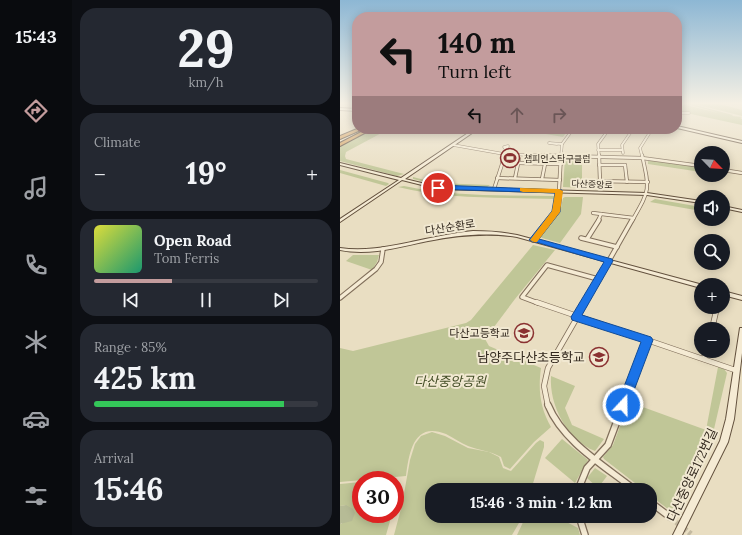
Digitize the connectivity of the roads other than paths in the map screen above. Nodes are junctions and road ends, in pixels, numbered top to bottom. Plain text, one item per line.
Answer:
1 (682, 128) edge
2 (353, 134) edge
3 (358, 134) edge
4 (469, 134) edge
5 (569, 134) edge
6 (605, 134) edge
7 (630, 134) edge
8 (649, 134) edge
9 (340, 142) edge
10 (742, 143) edge
11 (557, 144) dead end
12 (562, 144) junction
13 (453, 145) junction
14 (506, 150) dead end
15 (598, 150) junction
16 (504, 154) junction
17 (561, 156) junction
18 (599, 157) junction
19 (642, 158) junction
20 (519, 159) dead end
21 (518, 163) junction
22 (545, 164) junction
23 (561, 164) junction
24 (599, 165) junction
25 (694, 165) edge
26 (340, 166) edge
27 (730, 171) edge
28 (742, 174) edge
29 (497, 178) junction
30 (515, 178) junction
31 (542, 179) junction
32 (560, 180) junction
33 (400, 181) junction
34 (595, 181) dead end
35 (600, 181) junction
36 (627, 182) junction
37 (648, 182) junction
38 (494, 190) junction
39 (559, 192) junction
40 (646, 195) junction
41 (694, 203) edge
42 (730, 209) edge
43 (742, 212) edge
44 (593, 213) dead end
45 (601, 214) junction
46 (634, 218) junction
47 (340, 221) edge
48 (582, 238) dead end
49 (587, 239) junction
50 (533, 240) junction
51 (617, 247) junction
52 (340, 249) edge
53 (383, 249) junction
54 (609, 261) junction
55 (598, 280) junction
56 (694, 284) edge
57 (730, 295) edge
58 (340, 298) edge
59 (742, 298) edge
60 (576, 317) junction
61 (742, 330) edge
62 (647, 340) junction
63 (704, 359) joint
64 (735, 370) junction
65 (595, 459) junction
66 (581, 483) edge
67 (626, 483) edge
68 (657, 507) edge
69 (670, 517) tunnel mouth
70 (581, 523) edge
71 (585, 535) edge
72 (677, 535) edge

1 - 10 street
2 - 9 highway
3 - 9 highway
4 - 13 street
5 - 12 street
6 - 15 street
7 - 15 street
8 - 19 street
11 - 12 street
12 - 17 street
13 - 16 street
13 - 33 street
14 - 16 street
15 - 18 street
16 - 17 street
16 - 29 street
17 - 18 street
17 - 23 street
18 - 19 street
18 - 24 street
19 - 25 street
19 - 37 street
20 - 21 street
21 - 22 street
21 - 30 street
22 - 23 street
22 - 31 street
23 - 32 street
24 - 35 street
24 - 36 street
26 - 33 street, 다산중앙로
27 - 28 street
29 - 30 street
29 - 38 street
30 - 31 street
31 - 32 street
32 - 39 street
33 - 38 street, 다산중앙로
33 - 47 street
34 - 35 street
35 - 36 street
36 - 37 street
37 - 40 street
38 - 39 street, 다산중앙로
39 - 40 street, 다산중앙로
39 - 50 street
40 - 41 street, 다산중앙로
40 - 46 street
42 - 43 street
44 - 45 street
45 - 46 street
45 - 49 street
46 - 51 street
48 - 49 street
49 - 51 street
50 - 53 street, 다산순환로
50 - 54 street, 다산순환로
51 - 54 street
52 - 53 street, 다산순환로
53 - 58 street
54 - 55 street
54 - 56 street, 다산순환로
55 - 60 street
55 - 60 street
57 - 59 street
60 - 62 street
60 - 65 street
61 - 64 street, 다산중앙로172번길
62 - 63 street
62 - 65 street
63 - 64 street
64 - 72 street, 다산중앙로172번길
65 - 66 street
65 - 67 street
68 - 69 street
70 - 71 street

